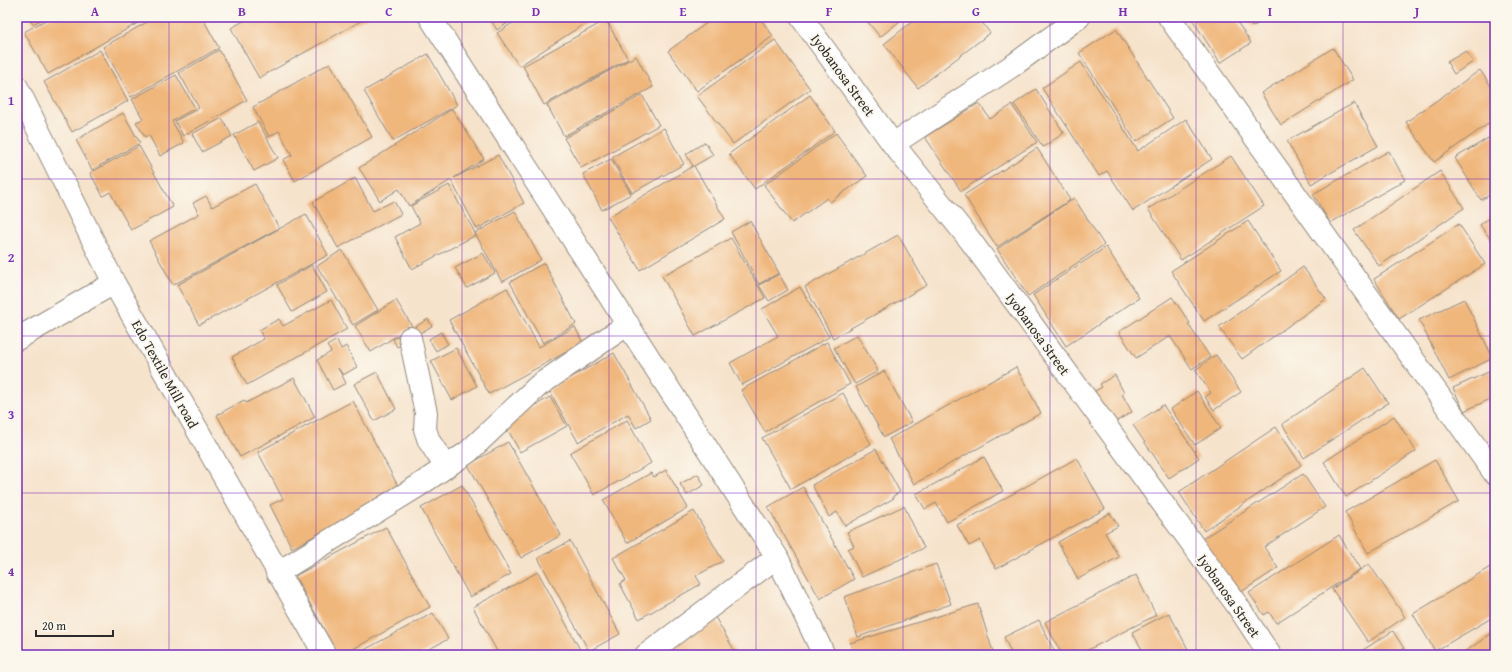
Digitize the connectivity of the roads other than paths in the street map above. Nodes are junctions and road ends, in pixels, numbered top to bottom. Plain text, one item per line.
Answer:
1 (430, 17) edge
2 (800, 17) edge
3 (1079, 17) edge
4 (1169, 17) edge
5 (17, 87) edge
6 (893, 144) junction
7 (114, 283) junction
8 (628, 324) junction
9 (410, 338) dead end
10 (17, 339) edge
11 (446, 467) junction
12 (1495, 474) edge
13 (777, 557) junction
14 (277, 573) junction
15 (325, 655) edge
16 (646, 655) edge
17 (824, 655) edge
18 (1270, 655) edge

1 - 8 street
2 - 6 street, Iyobanosa Street
3 - 6 street
4 - 12 street
5 - 7 street, Edo Textile Mill road
6 - 18 street, Iyobanosa Street
7 - 10 street
7 - 14 street, Edo Textile Mill road
8 - 11 street
8 - 13 street
9 - 11 street
11 - 14 street
13 - 16 street
13 - 17 street
14 - 15 street, Edo Textile Mill road

